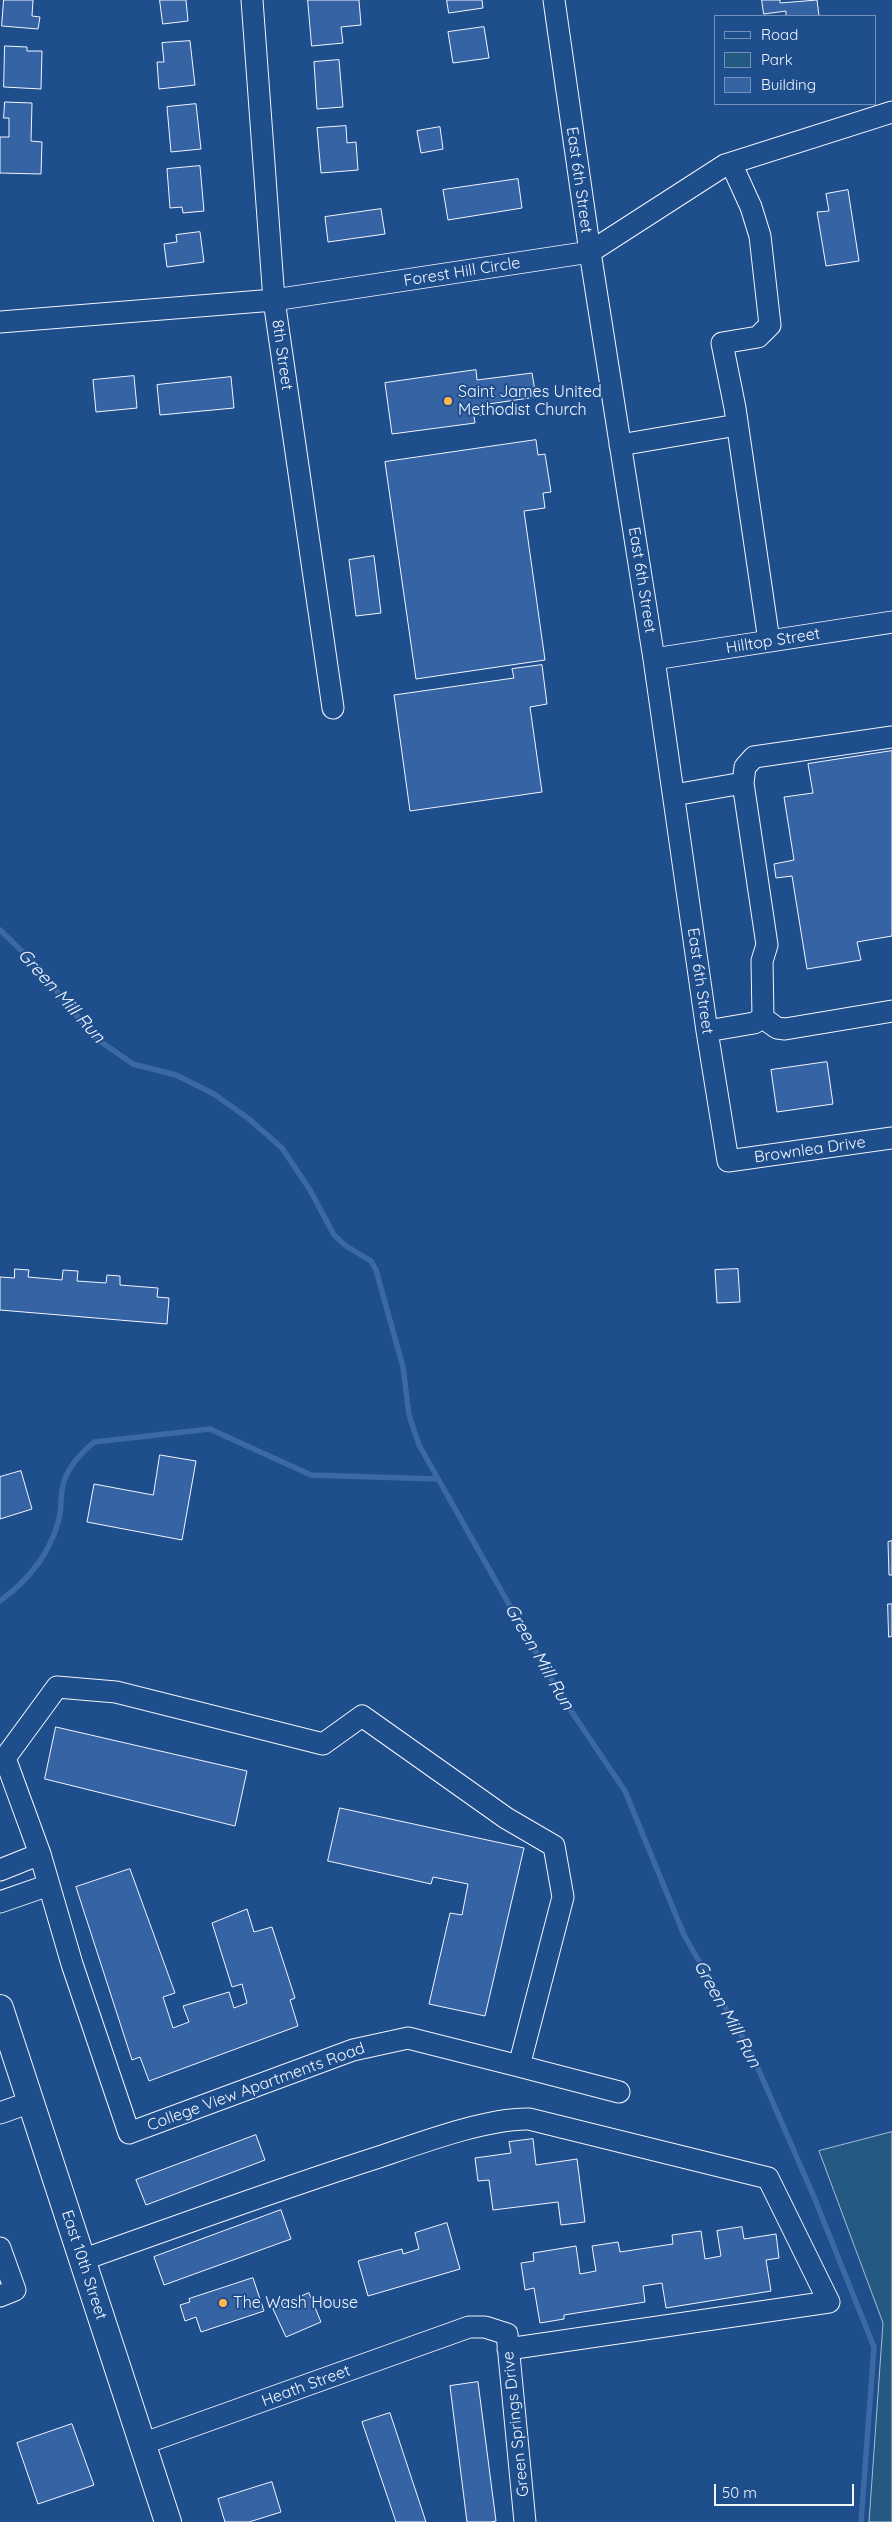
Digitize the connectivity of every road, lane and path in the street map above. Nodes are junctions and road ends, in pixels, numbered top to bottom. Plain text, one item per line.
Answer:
1 (252, 0) edge
2 (554, 0) edge
3 (892, 112) edge
4 (731, 163) junction
5 (590, 252) junction
6 (274, 300) junction
7 (0, 322) edge
8 (737, 425) junction
9 (620, 445) junction
10 (892, 622) edge
11 (769, 641) junction
12 (654, 659) junction
13 (333, 708) dead end
14 (892, 737) edge
15 (743, 783) junction
16 (674, 795) junction
17 (892, 1011) edge
18 (763, 1018) junction
19 (707, 1031) junction
20 (892, 1138) edge
21 (728, 1161) joint
22 (40, 1854) junction
23 (0, 1870) edge
24 (49, 1884) junction
25 (0, 1902) edge
26 (0, 2008) edge
27 (519, 2066) junction
28 (619, 2092) dead end
29 (31, 2102) junction
30 (0, 2113) edge
31 (0, 2248) edge
32 (82, 2260) junction
33 (8, 2293) edge
34 (469, 2327) joint
35 (508, 2349) junction
36 (142, 2444) junction
37 (168, 2522) edge
38 (525, 2522) edge

1 - 6 street, 8th Street
2 - 5 street, East 6th Street
3 - 4 street, Forest Hill Circle
4 - 5 street, Forest Hill Circle
4 - 8 street
5 - 6 street, Forest Hill Circle
5 - 9 street, East 6th Street
6 - 7 street, Forest Hill Circle
6 - 13 street, 8th Street
8 - 9 street
8 - 11 street
9 - 12 street, East 6th Street
10 - 11 street, Hilltop Street
11 - 12 street, Hilltop Street
12 - 16 street, East 6th Street
14 - 15 street
15 - 16 street
15 - 18 street
16 - 19 street, East 6th Street
17 - 18 street
18 - 19 street
19 - 21 street, East 6th Street
20 - 21 street, Brownlea Drive
22 - 23 street
22 - 24 street, College View Apartments Road
22 - 27 street, College View Apartments Road
24 - 25 street
24 - 27 street, College View Apartments Road
26 - 29 main road, East 10th Street
27 - 28 street, College View Apartments Road
29 - 30 street
29 - 32 main road, East 10th Street
31 - 33 street
32 - 35 street
32 - 36 main road, East 10th Street
34 - 35 street, Green Springs Drive
34 - 36 street, Heath Street
35 - 38 street, Green Springs Drive
36 - 37 main road, East 10th Street

